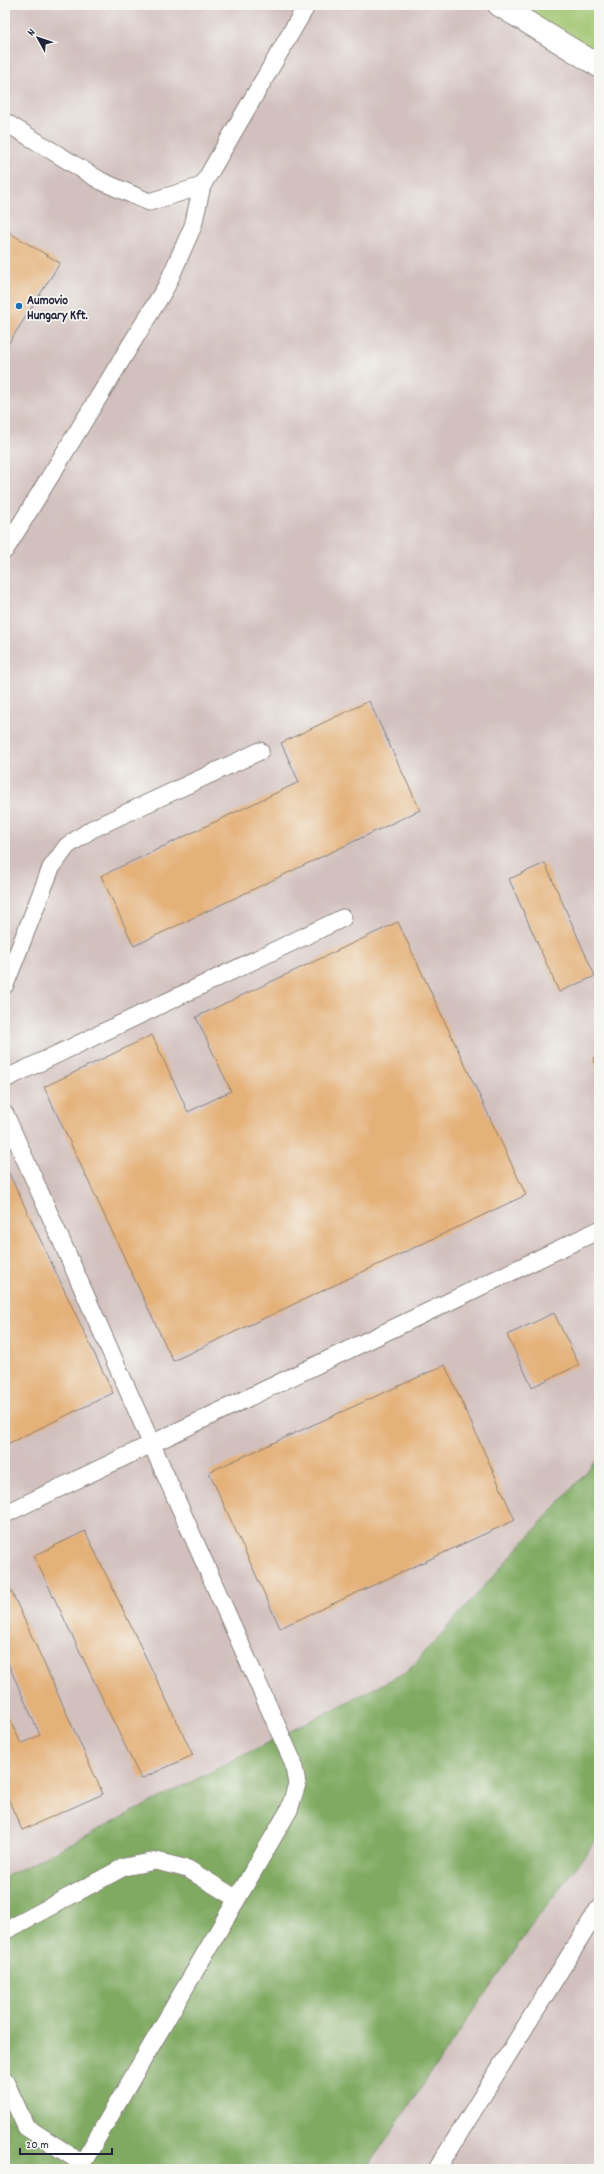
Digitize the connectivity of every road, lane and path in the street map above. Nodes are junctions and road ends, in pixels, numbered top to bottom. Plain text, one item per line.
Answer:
1 (307, 5) edge
2 (498, 5) edge
3 (592, 5) edge
4 (599, 9) edge
5 (599, 66) edge
6 (5, 122) edge
7 (202, 186) junction
8 (5, 550) edge
9 (260, 751) dead end
10 (343, 918) dead end
11 (5, 985) edge
12 (5, 1079) edge
13 (5, 1114) edge
14 (599, 1230) edge
15 (152, 1442) junction
16 (5, 1514) edge
17 (237, 1898) junction
18 (599, 1908) edge
19 (5, 1931) edge
20 (5, 2081) edge
21 (80, 2166) edge
22 (440, 2168) edge

1 - 7 lane
2 - 5 street
3 - 4 path
6 - 7 lane
7 - 8 lane
9 - 11 lane
10 - 12 lane
13 - 15 lane
14 - 15 lane
15 - 16 lane
15 - 17 lane
17 - 19 lane
17 - 21 lane
18 - 22 lane
20 - 21 lane

